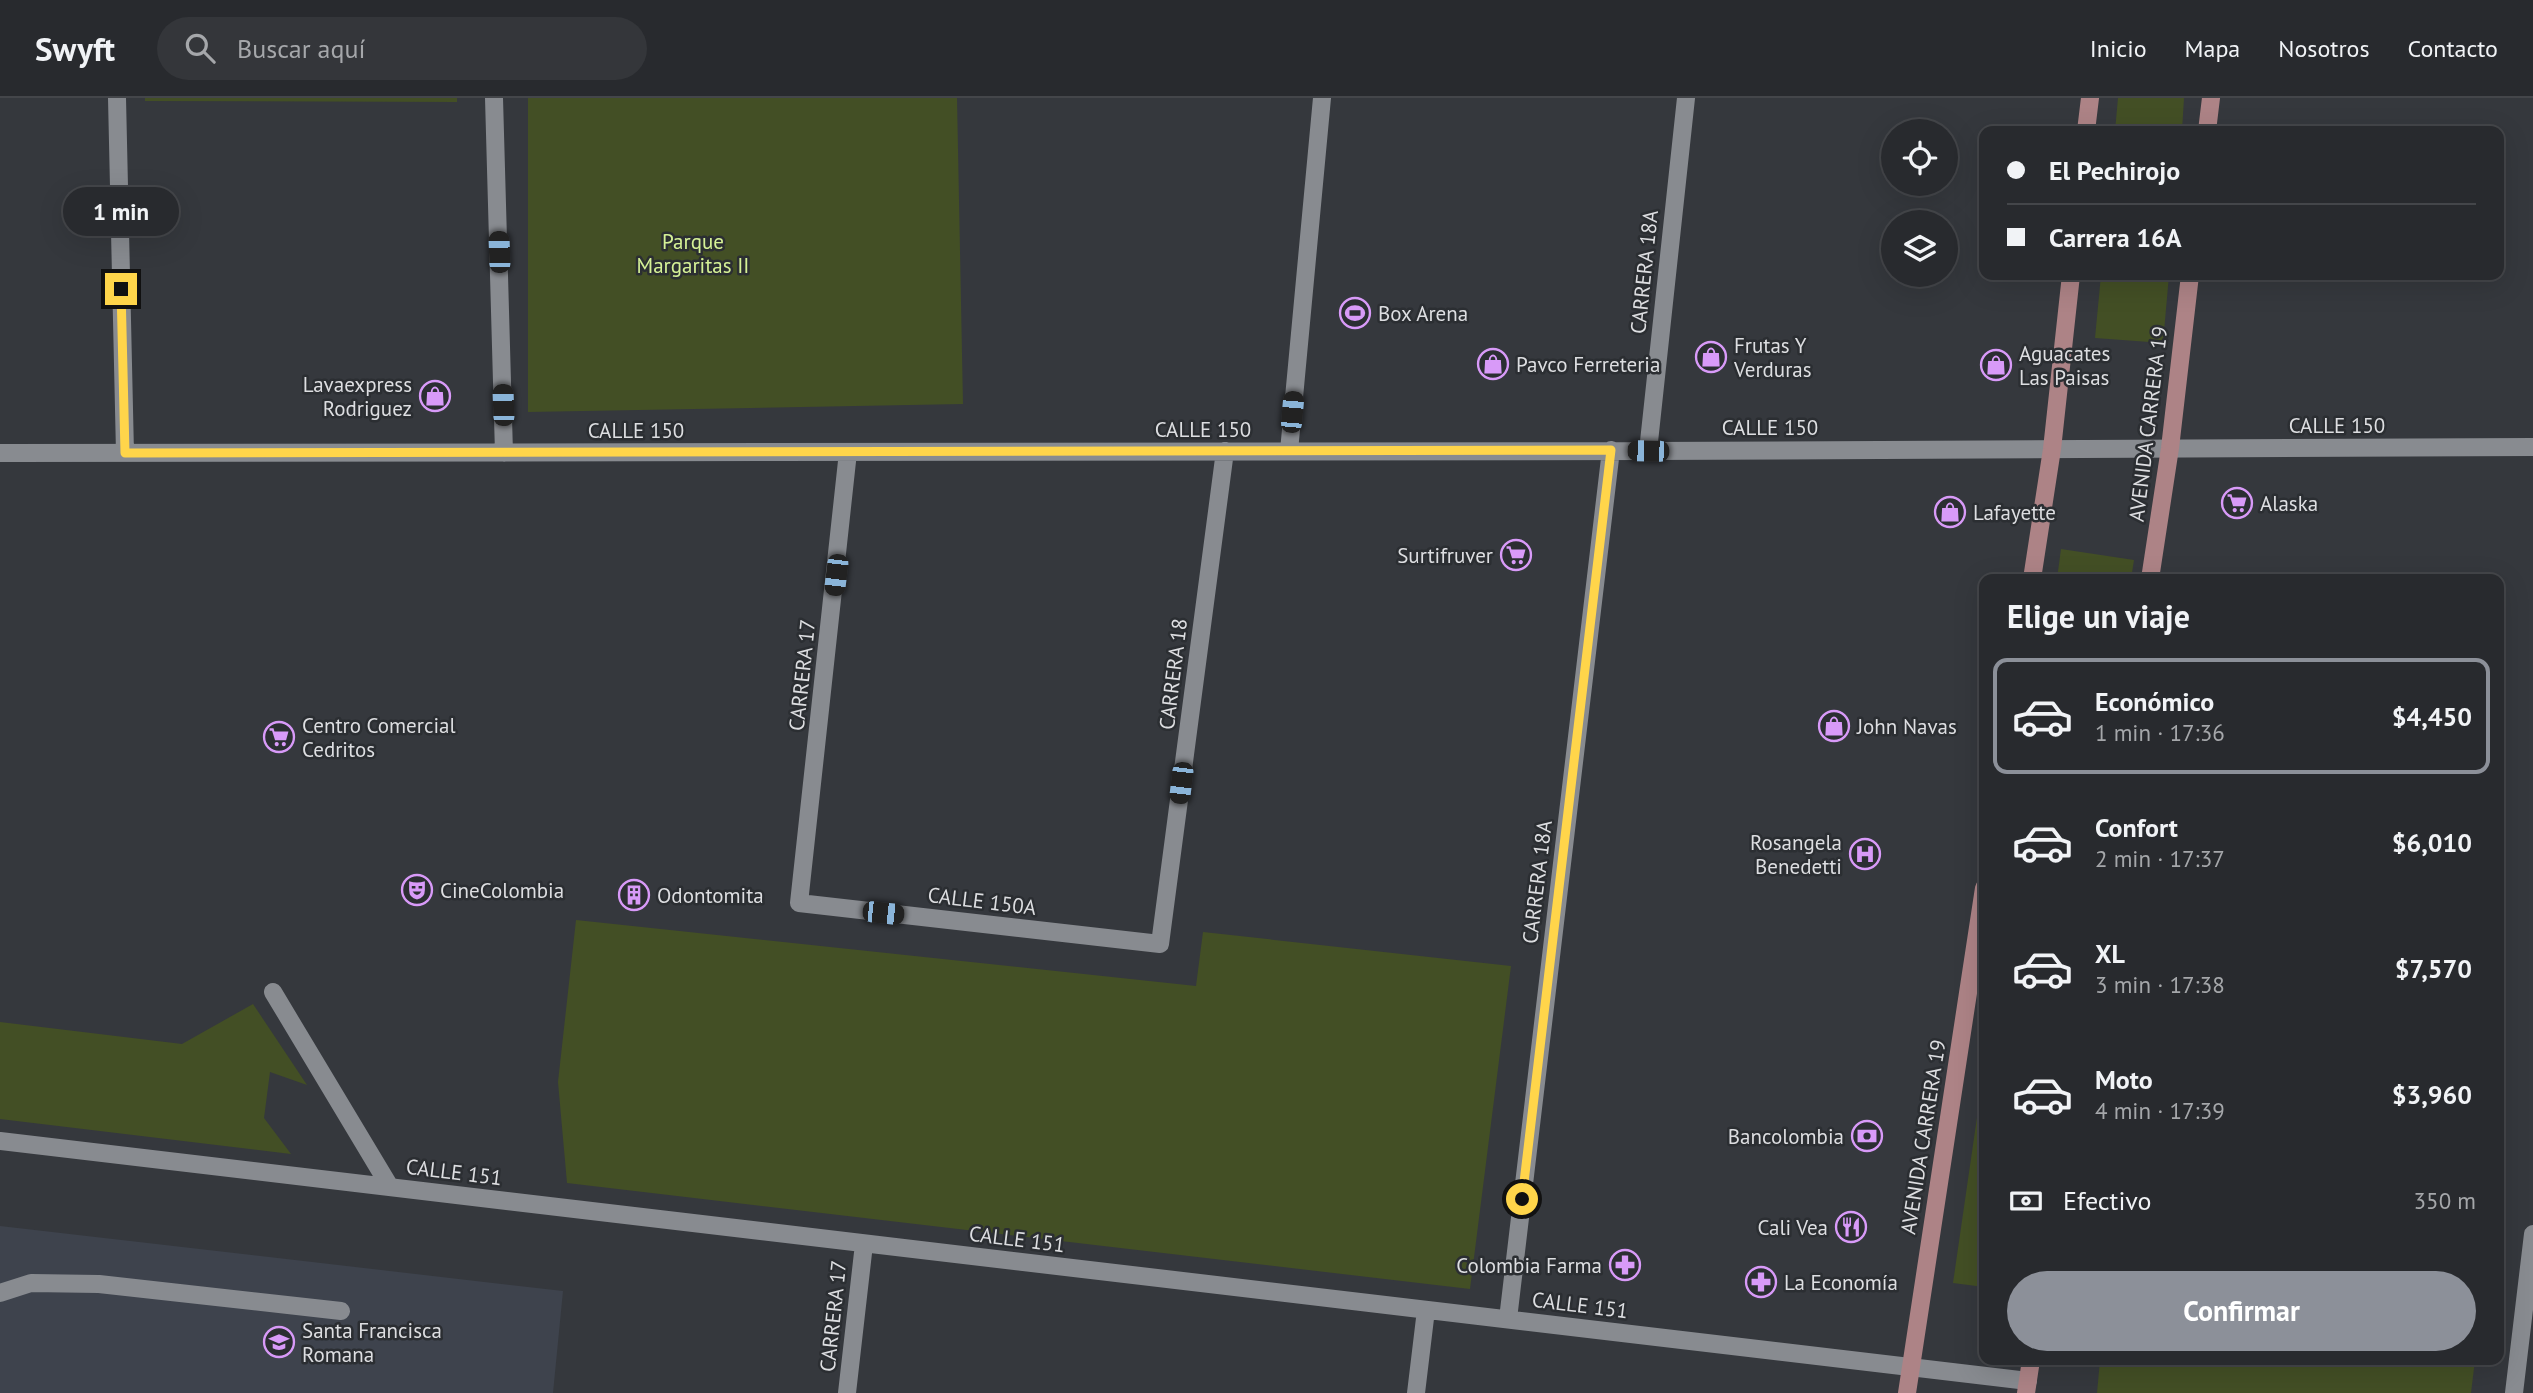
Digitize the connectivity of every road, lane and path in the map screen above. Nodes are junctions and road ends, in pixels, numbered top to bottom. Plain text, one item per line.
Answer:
1 (117, 98) edge
2 (495, 98) edge
3 (1322, 98) edge
4 (1686, 98) edge
5 (2090, 98) edge
6 (2211, 98) edge
7 (2087, 126) edge
8 (2208, 126) edge
9 (2070, 280) edge
10 (2189, 280) edge
11 (2533, 447) edge
12 (2170, 448) junction
13 (2052, 449) junction
14 (1611, 450) junction
15 (1225, 451) junction
16 (1289, 451) junction
17 (1648, 451) junction
18 (848, 452) junction
19 (0, 453) edge
20 (125, 453) junction
21 (504, 453) junction
22 (2033, 574) edge
23 (2151, 574) edge
24 (799, 903) joint
25 (1979, 920) edge
26 (1160, 944) joint
27 (273, 992) dead end
28 (0, 1141) edge
29 (390, 1187) junction
30 (2533, 1234) edge
31 (864, 1244) junction
32 (0, 1293) edge
33 (1426, 1310) junction
34 (341, 1311) dead end
35 (1508, 1319) junction
36 (2030, 1365) edge
37 (1910, 1367) junction
38 (2027, 1387) edge
39 (847, 1393) edge
40 (1416, 1393) edge
41 (1907, 1393) edge
42 (2514, 1393) edge

1 - 20 street
2 - 21 street
3 - 16 street
4 - 17 street, CARRERA 18A
5 - 7 main road
6 - 8 main road
9 - 13 main road
10 - 12 main road, AVENIDA CARRERA 19
11 - 12 street, CALLE 150
12 - 13 street, CALLE 150
12 - 23 main road, AVENIDA CARRERA 19
13 - 17 street, CALLE 150
13 - 22 main road
14 - 16 street, CALLE 150
14 - 17 street, CALLE 150
14 - 35 street, CARRERA 18A
15 - 16 street, CALLE 150
15 - 18 street, CALLE 150
15 - 26 street, CARRERA 18
18 - 21 street, CALLE 150
18 - 24 street, CARRERA 17
19 - 20 street, CALLE 150
20 - 21 street, CALLE 150
24 - 26 street, CALLE 150A
25 - 37 main road, AVENIDA CARRERA 19
27 - 29 street
28 - 29 street, CALLE 151
29 - 31 street, CALLE 151
30 - 42 street
31 - 33 street, CALLE 151
31 - 39 street, CARRERA 17
32 - 34 street
33 - 35 street, CALLE 151
33 - 40 street
35 - 37 street, CALLE 151
36 - 38 main road
37 - 38 street, CALLE 151
37 - 41 main road, AVENIDA CARRERA 19

